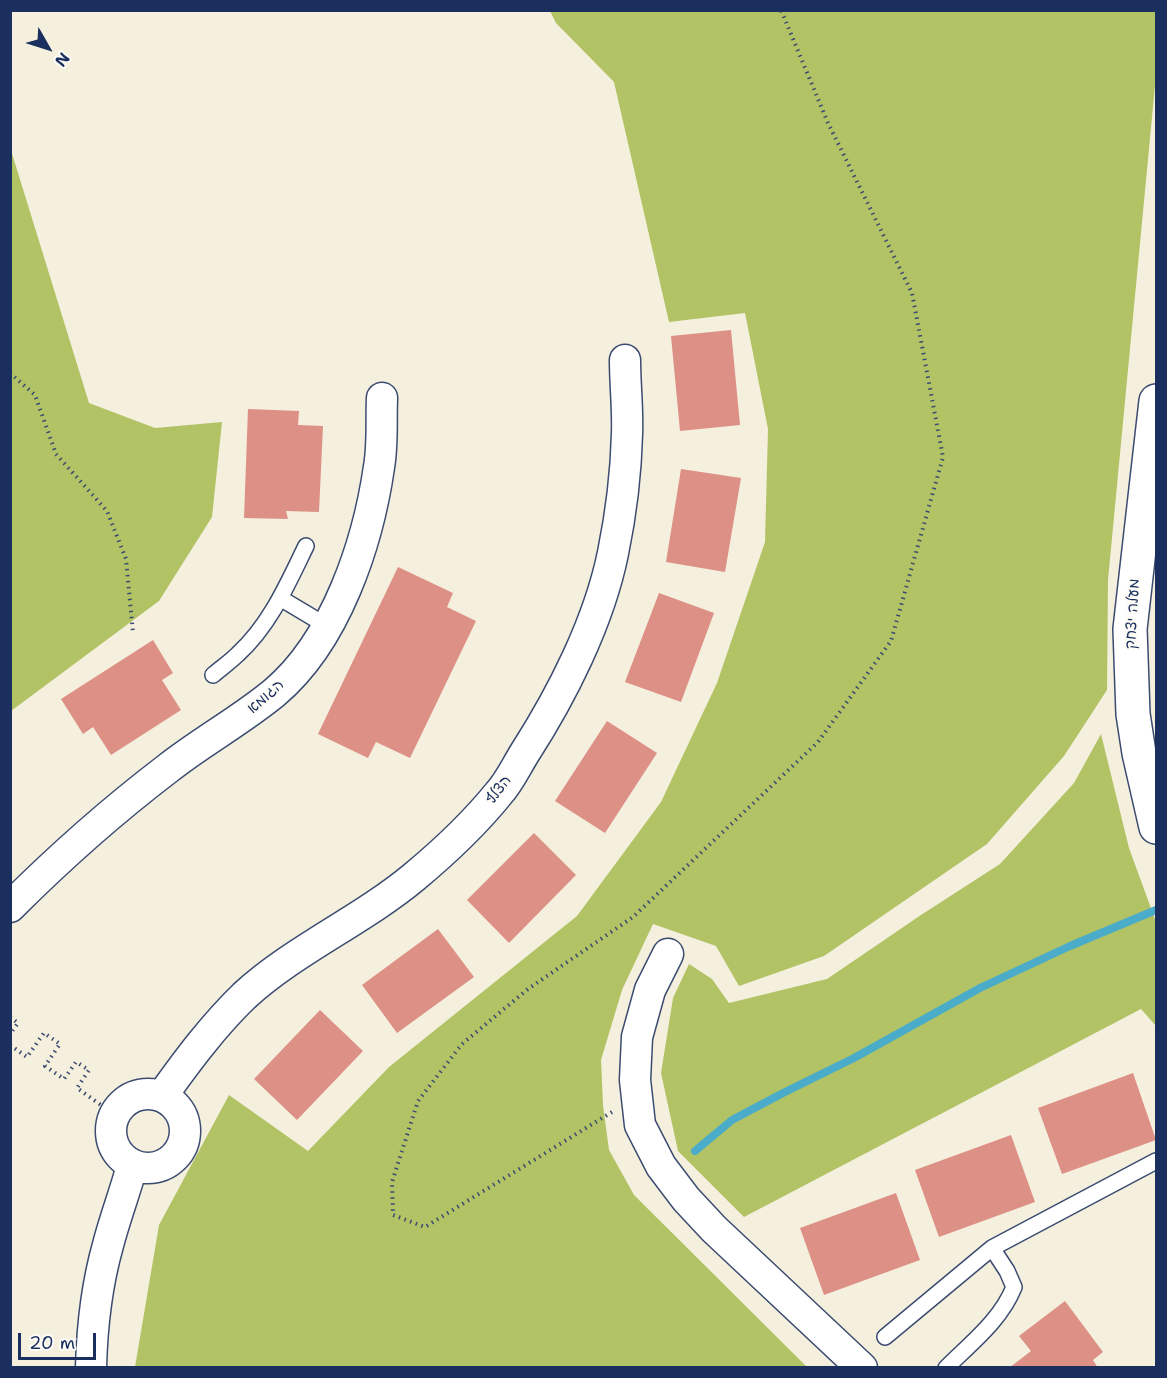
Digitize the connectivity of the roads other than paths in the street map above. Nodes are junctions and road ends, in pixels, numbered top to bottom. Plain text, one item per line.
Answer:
1 (625, 360) dead end
2 (382, 398) dead end
3 (1156, 401) edge
4 (306, 546) dead end
5 (280, 598) junction
6 (327, 626) junction
7 (213, 675) dead end
8 (1156, 827) edge
9 (10, 907) edge
10 (668, 954) dead end
11 (162, 1096) junction
12 (1156, 1161) edge
13 (132, 1166) junction
14 (992, 1248) junction
15 (885, 1337) dead end
16 (91, 1368) edge
17 (862, 1368) edge
18 (946, 1368) edge

1 - 11 street, הצלף
2 - 6 street, הגומא
3 - 8 street, מעלה יצחק
4 - 5 lane
5 - 6 lane
5 - 7 lane
6 - 9 street, הגומא
10 - 17 street
11 - 13 street
11 - 13 street
12 - 14 lane
13 - 16 street
14 - 15 lane
14 - 18 lane

